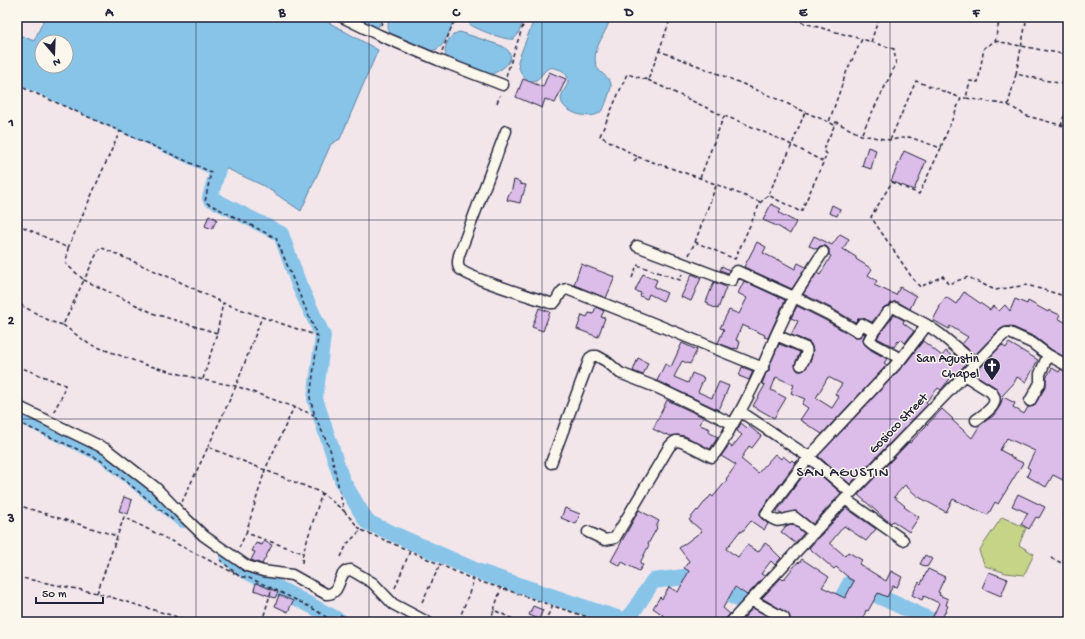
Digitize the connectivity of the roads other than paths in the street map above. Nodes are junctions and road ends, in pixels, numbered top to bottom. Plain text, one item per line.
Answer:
1 (342, 17) edge
2 (503, 85) road end
3 (506, 131) dead end
4 (637, 246) dead end
5 (823, 252) dead end
6 (794, 297) junction
7 (928, 325) junction
8 (874, 331) junction
9 (776, 335) junction
10 (1048, 355) junction
11 (900, 359) junction
12 (975, 363) junction
13 (801, 365) dead end
14 (1068, 366) edge
15 (763, 368) junction
16 (964, 375) junction
17 (1030, 401) dead end
18 (17, 406) edge
19 (741, 412) junction
20 (976, 420) dead end
21 (733, 424) junction
22 (809, 457) junction
23 (551, 463) dead end
24 (848, 496) junction
25 (588, 532) dead end
26 (814, 533) junction
27 (903, 540) dead end
28 (748, 603) junction
29 (784, 618) dead end
30 (427, 622) edge
31 (731, 622) edge

1 - 2 street
3 - 15 street
4 - 6 street
5 - 6 street
6 - 8 street
6 - 9 street
7 - 8 street
7 - 11 street
7 - 12 street
8 - 11 street
9 - 13 street
9 - 15 street
10 - 12 street, Gosioco Street
10 - 14 street, Gosioco Street
10 - 17 street
11 - 22 street
12 - 16 street, Gosioco Street
15 - 19 street
16 - 20 street
16 - 24 street, Gosioco Street
18 - 30 street
19 - 21 street
19 - 22 street
21 - 23 street
21 - 25 street
22 - 24 street
22 - 26 street
24 - 26 street, Gosioco Street
24 - 27 street
26 - 28 street, Gosioco Street
28 - 29 street
28 - 31 street, Gosioco Street

